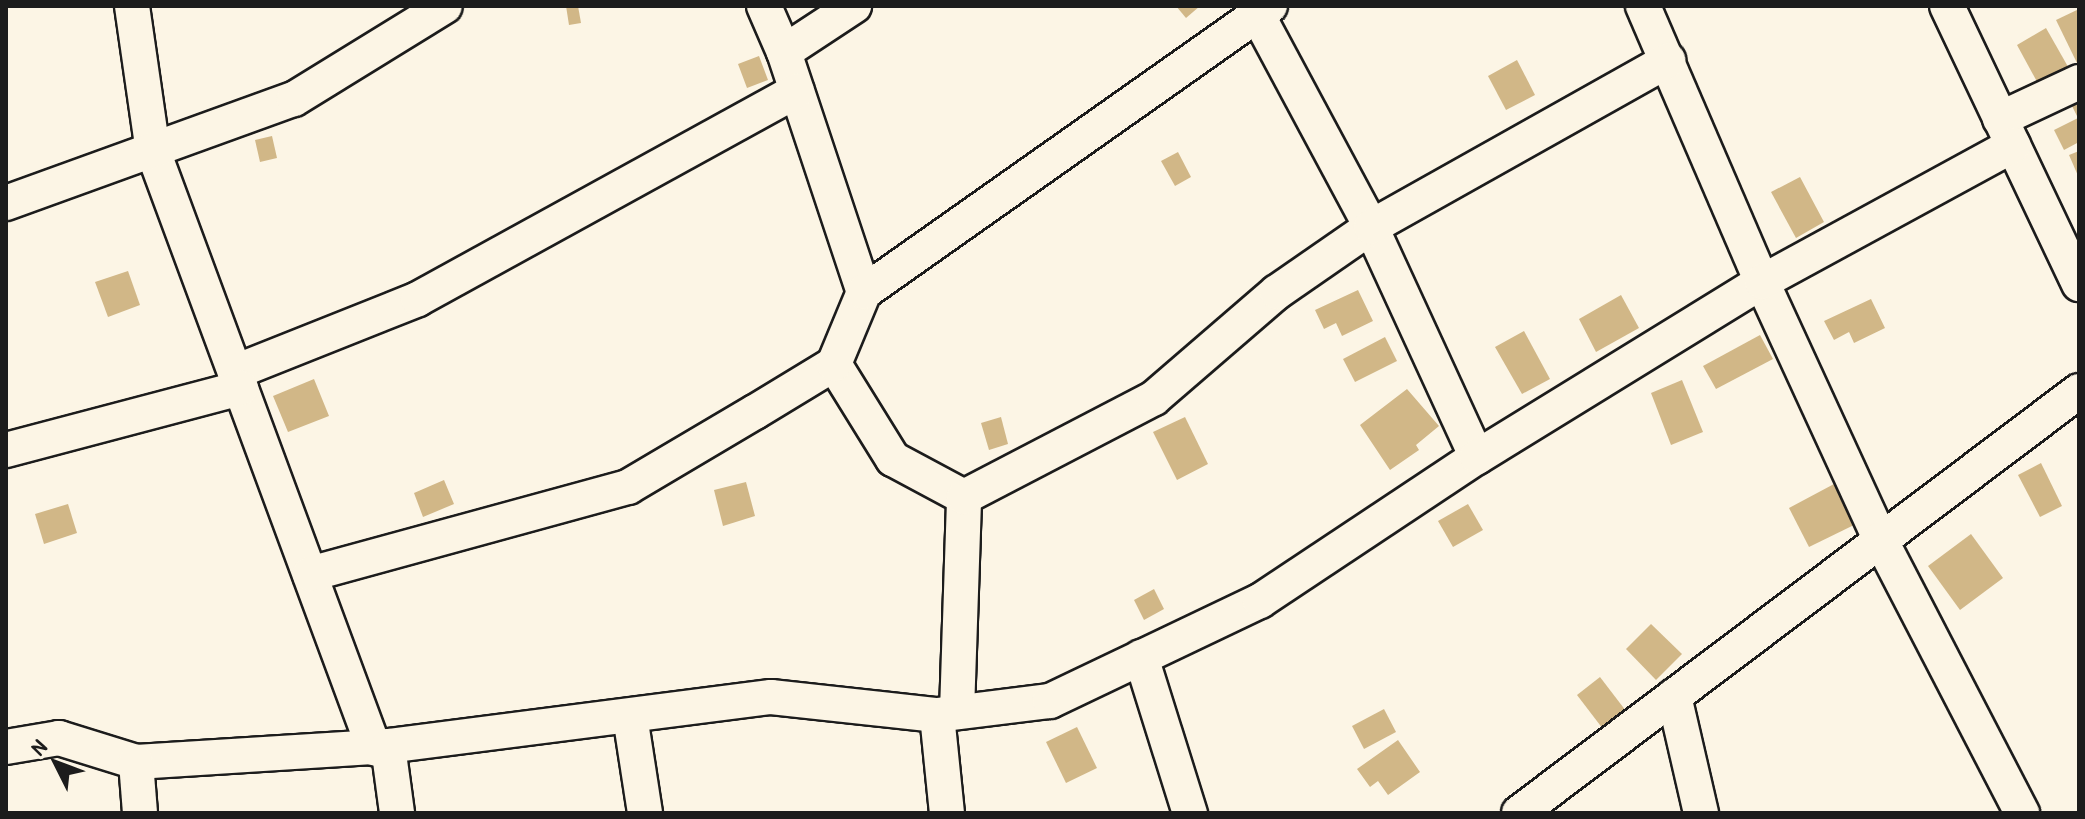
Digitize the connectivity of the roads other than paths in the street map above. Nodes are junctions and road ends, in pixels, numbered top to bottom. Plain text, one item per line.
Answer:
1 (132, 6) edge
2 (445, 6) edge
3 (764, 6) edge
4 (854, 6) edge
5 (1643, 6) edge
6 (1947, 6) edge
7 (1263, 10) edge
8 (784, 52) junction
9 (1668, 60) junction
10 (2079, 82) edge
11 (797, 91) junction
12 (2007, 132) junction
13 (153, 151) junction
14 (6, 203) edge
15 (1371, 227) junction
16 (1762, 282) junction
17 (2079, 284) edge
18 (864, 292) junction
19 (834, 364) junction
20 (238, 380) junction
21 (2079, 391) edge
22 (6, 450) edge
23 (1477, 457) junction
24 (964, 497) junction
25 (1880, 539) junction
26 (310, 574) junction
27 (1141, 657) junction
28 (1674, 696) junction
29 (947, 714) junction
30 (630, 716) junction
31 (6, 747) edge
32 (381, 747) junction
33 (136, 762) junction
34 (140, 813) edge
35 (397, 813) edge
36 (645, 813) edge
37 (947, 813) edge
38 (1190, 813) edge
39 (1519, 813) edge
40 (1701, 813) edge
41 (2022, 813) edge

1 - 13 street
2 - 13 street
3 - 8 street
4 - 8 street
5 - 9 street
6 - 12 street
7 - 15 street
7 - 18 street
8 - 11 street
9 - 15 street
9 - 16 street
10 - 12 street
11 - 18 street
11 - 20 street
12 - 16 street
12 - 17 street
13 - 14 street
13 - 20 street
15 - 23 street
15 - 24 street
16 - 23 street
16 - 25 street
18 - 19 street
19 - 24 street
19 - 26 street
20 - 22 street
20 - 26 street
21 - 25 street
23 - 27 street
24 - 29 street
25 - 28 street
25 - 41 street
26 - 32 street
27 - 29 street
27 - 38 street
28 - 39 street
28 - 40 street
29 - 30 street
29 - 37 street
30 - 32 street
30 - 36 street
31 - 33 street
32 - 33 street
32 - 35 street
33 - 34 street

